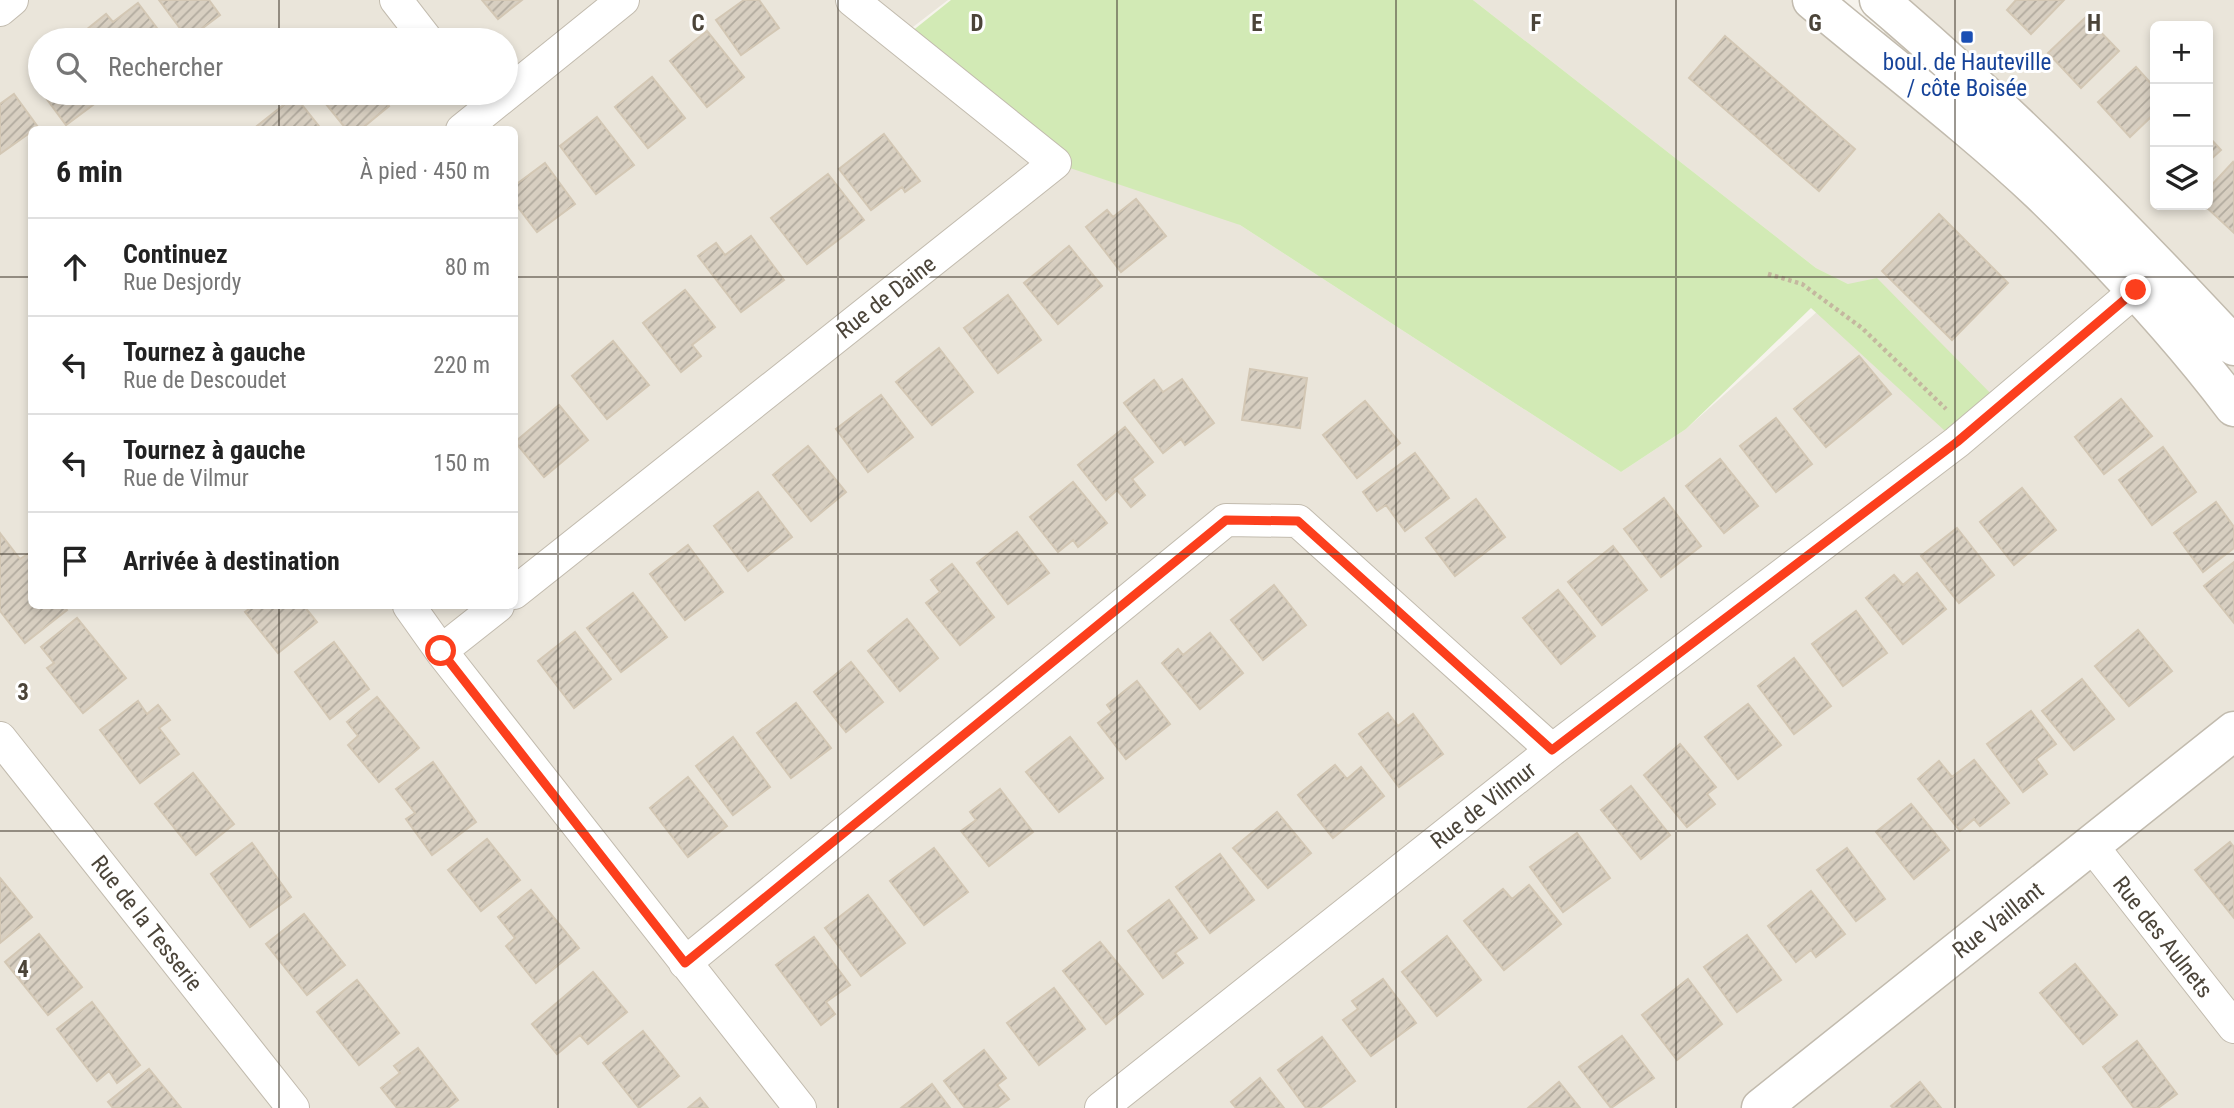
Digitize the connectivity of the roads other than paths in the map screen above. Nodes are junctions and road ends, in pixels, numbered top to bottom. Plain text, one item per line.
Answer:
1 (12, 0) edge
2 (396, 0) edge
3 (623, 0) edge
4 (852, 0) edge
5 (1812, 0) edge
6 (1886, 2) edge
7 (0, 9) edge
8 (418, 28) edge
9 (1862, 41) junction
10 (518, 77) edge
11 (2149, 279) junction
12 (2234, 346) edge
13 (2234, 407) edge
14 (518, 590) edge
15 (411, 609) edge
16 (494, 609) edge
17 (441, 651) junction
18 (2234, 732) edge
19 (0, 738) edge
20 (1552, 750) junction
21 (2092, 846) junction
22 (685, 963) junction
23 (2234, 1027) edge
24 (293, 1108) edge
25 (800, 1108) edge
26 (1101, 1108) edge
27 (1761, 1108) edge

1 - 7 street
2 - 8 street
3 - 10 street
4 - 14 street, Rue de Daine
5 - 9 street
6 - 9 street
6 - 11 street
9 - 11 street
11 - 12 street
11 - 13 street
11 - 20 street, Rue de Vilmur
15 - 17 street
16 - 17 street
17 - 22 street
18 - 21 street, Rue Vaillant
19 - 24 street, Rue de la Tesserie
20 - 22 street
20 - 26 street, Rue de Vilmur
21 - 23 street, Rue des Aulnets
21 - 27 street, Rue Vaillant
22 - 25 street

